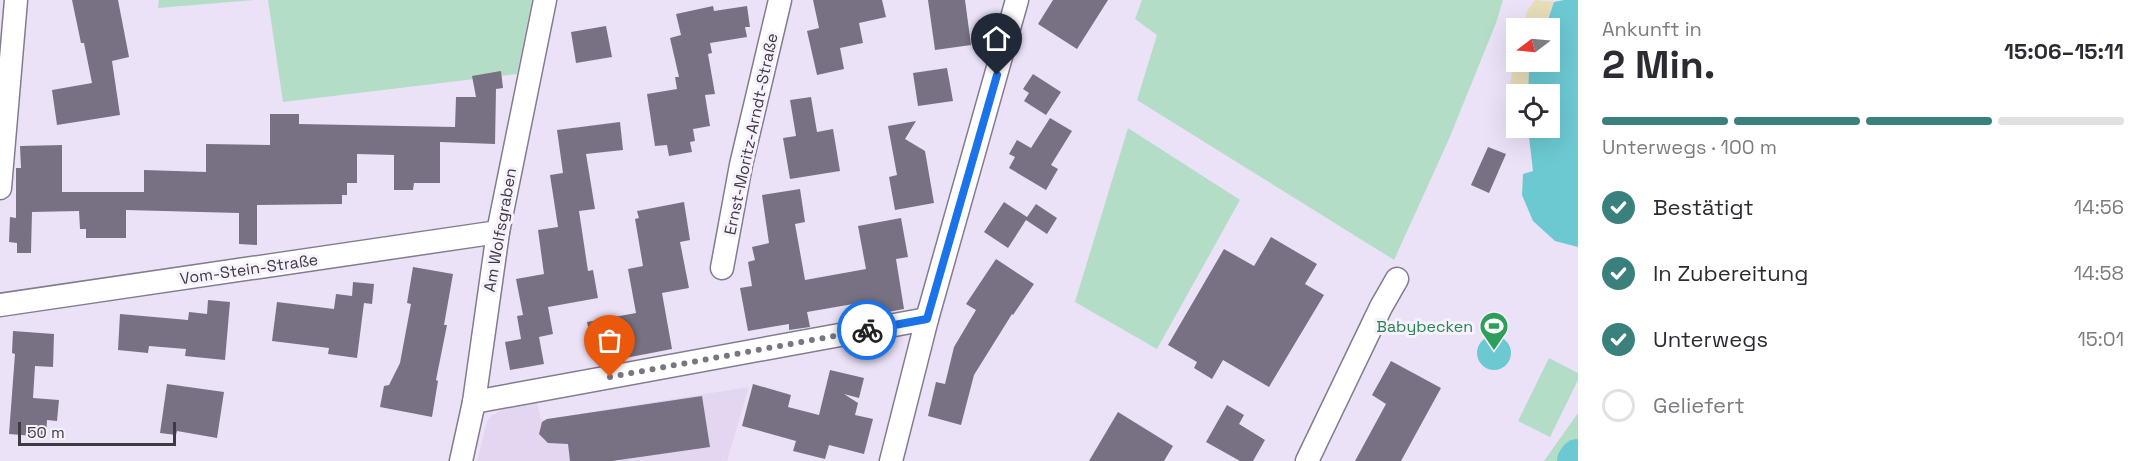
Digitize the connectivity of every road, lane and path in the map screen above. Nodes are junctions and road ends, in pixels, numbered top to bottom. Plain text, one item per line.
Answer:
1 (16, 0) edge
2 (545, 0) edge
3 (780, 0) edge
4 (1017, 0) edge
5 (0, 188) edge
6 (498, 232) junction
7 (722, 268) dead end
8 (1398, 279) dead end
9 (0, 305) edge
10 (927, 319) junction
11 (474, 402) junction
12 (461, 461) edge
13 (891, 461) edge
14 (1307, 461) edge

1 - 5 street
2 - 6 street, Am Wolfsgraben
3 - 7 street, Ernst-Moritz-Arndt-Straße
4 - 10 street
6 - 9 street, Vom-Stein-Straße
6 - 11 street, Am Wolfsgraben
8 - 14 street
10 - 11 street
10 - 13 street
11 - 12 street, Am Wolfsgraben

